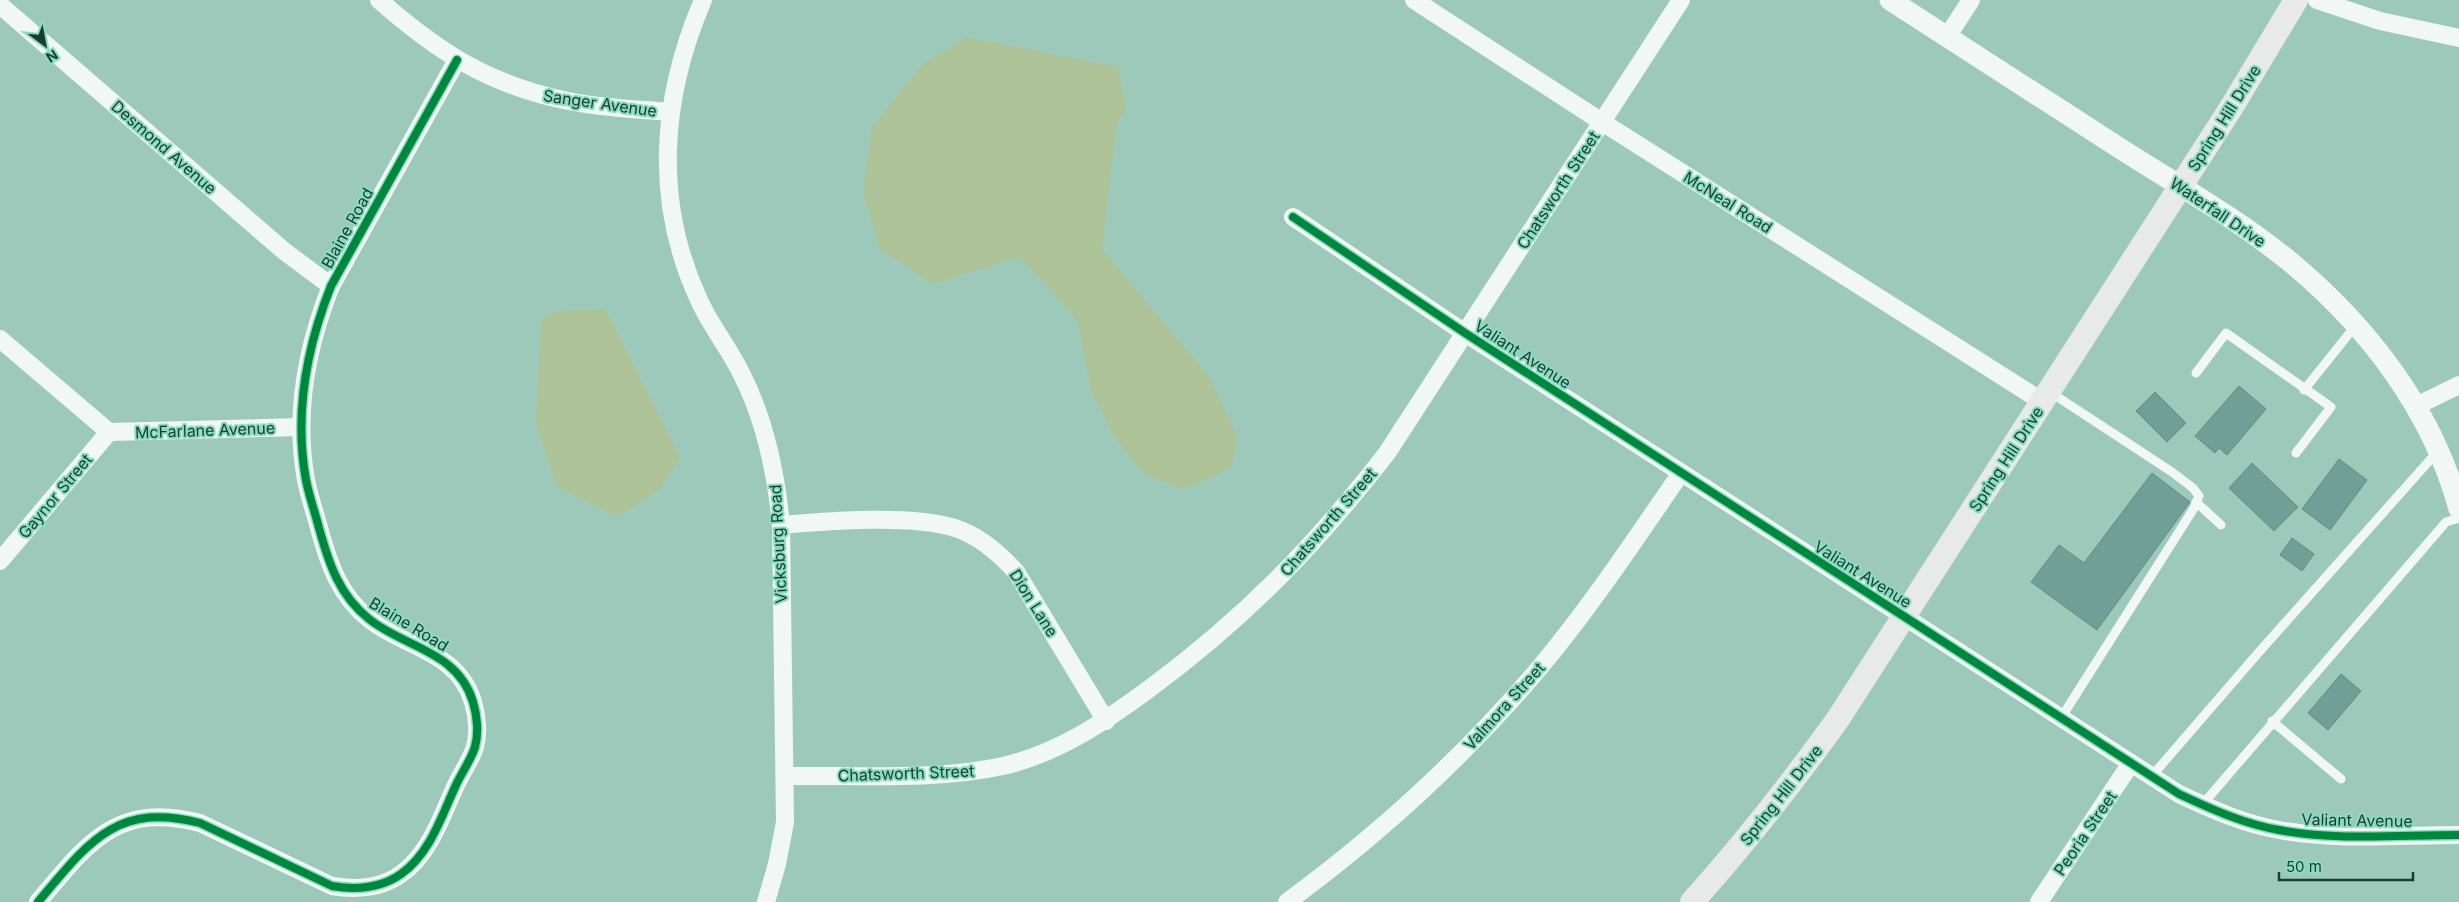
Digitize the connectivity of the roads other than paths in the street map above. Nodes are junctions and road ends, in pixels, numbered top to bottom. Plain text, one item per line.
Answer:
1 (379, 0) edge
2 (704, 0) edge
3 (1414, 0) edge
4 (1681, 0) edge
5 (1890, 0) edge
6 (1971, 0) edge
7 (2296, 0) edge
8 (2317, 0) edge
9 (0, 5) edge
10 (1947, 37) junction
11 (2459, 38) edge
12 (457, 60) junction
13 (670, 112) junction
14 (1602, 122) junction
15 (2180, 187) junction
16 (1293, 217) dead end
17 (331, 286) junction
18 (2356, 325) junction
19 (1465, 333) junction
20 (0, 339) edge
21 (2196, 373) dead end
22 (2459, 385) edge
23 (2304, 390) junction
24 (2046, 397) junction
25 (2416, 406) junction
26 (301, 427) junction
27 (109, 432) junction
28 (2439, 450) junction
29 (2296, 453) dead end
30 (1681, 473) junction
31 (2196, 502) junction
32 (2459, 509) edge
33 (2459, 518) edge
34 (781, 524) junction
35 (2221, 526) dead end
36 (0, 561) edge
37 (1905, 617) junction
38 (2061, 718) junction
39 (1106, 720) junction
40 (2272, 721) junction
41 (2131, 764) junction
42 (785, 776) junction
43 (2151, 777) junction
44 (2341, 779) dead end
45 (2202, 805) junction
46 (2459, 834) edge
47 (38, 902) edge
48 (766, 902) edge
49 (1287, 902) edge
50 (1692, 902) edge
51 (2039, 902) edge

1 - 12 street, Sanger Avenue
2 - 13 street, Vicksburg Road
3 - 14 street, McNeal Road
4 - 14 street, Chatsworth Street
5 - 10 street, Waterfall Drive
6 - 10 street
7 - 15 main road, Spring Hill Drive
8 - 11 street
9 - 17 street, Desmond Avenue
10 - 15 street, Waterfall Drive
12 - 13 street, Sanger Avenue
12 - 17 street, Blaine Road
13 - 34 street, Vicksburg Road
14 - 19 street, Chatsworth Street
14 - 24 street, McNeal Road
15 - 18 street, Waterfall Drive
15 - 24 main road, Spring Hill Drive
16 - 19 street, Valiant Avenue
17 - 26 street, Blaine Road
18 - 23 lane
18 - 25 street, Waterfall Drive
19 - 30 street, Valiant Avenue
19 - 39 street, Chatsworth Street
20 - 27 street
21 - 23 lane
22 - 25 street
23 - 29 lane
24 - 31 lane
24 - 37 main road, Spring Hill Drive
25 - 28 street, Waterfall Drive
26 - 27 street, McFarlane Avenue
26 - 47 street, Blaine Road
27 - 36 street, Gaynor Street
28 - 32 street, Waterfall Drive
28 - 43 lane
30 - 37 street, Valiant Avenue
30 - 49 street, Valmora Street
31 - 35 lane
31 - 38 lane
33 - 40 lane
34 - 39 street, Dion Lane
34 - 42 street, Vicksburg Road
37 - 38 street, Valiant Avenue
37 - 50 main road, Spring Hill Drive
38 - 41 street, Valiant Avenue
39 - 42 street, Chatsworth Street
40 - 44 lane
40 - 45 lane
41 - 43 street, Valiant Avenue
41 - 51 street, Peoria Street
42 - 48 street, Vicksburg Road
43 - 45 street, Valiant Avenue
45 - 46 street, Valiant Avenue

